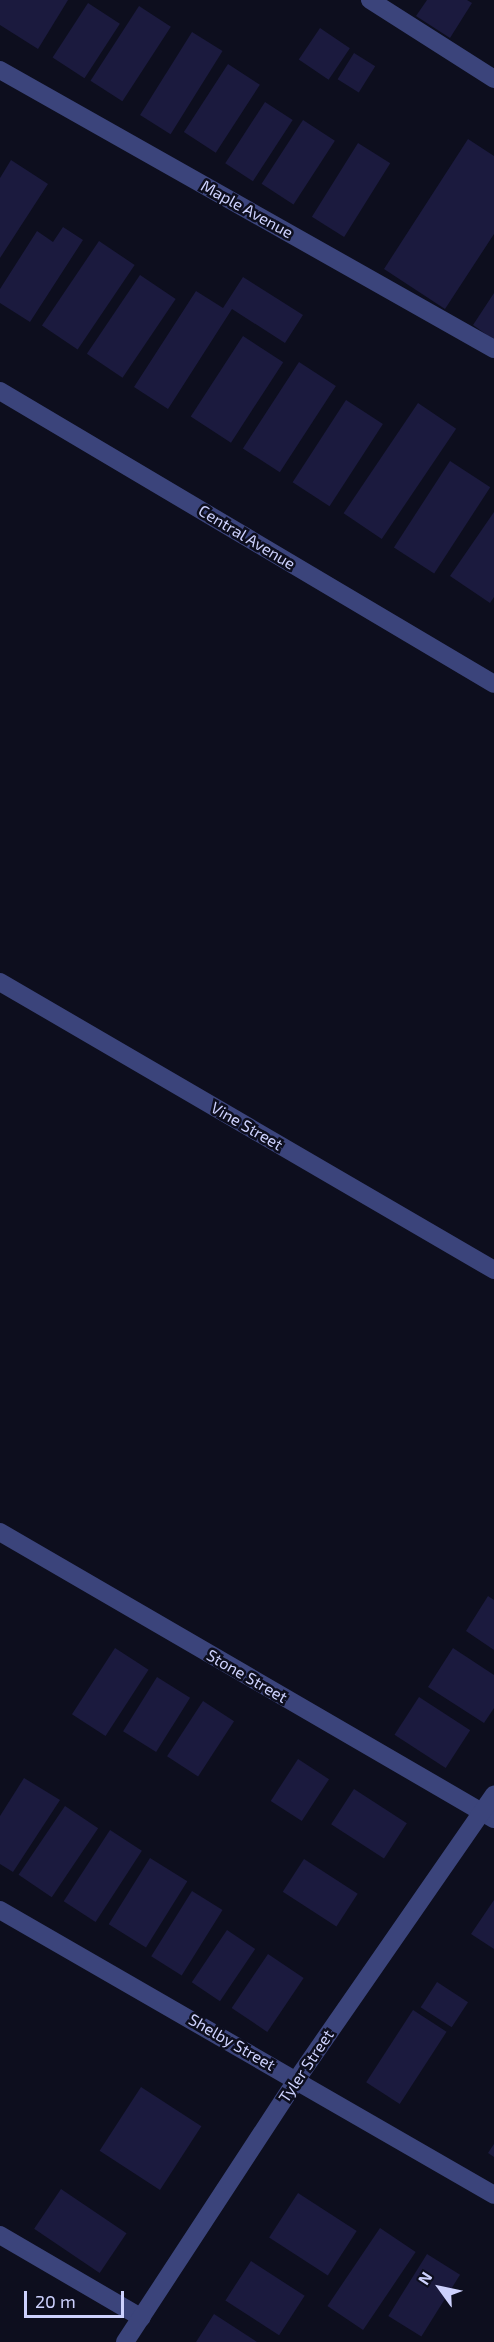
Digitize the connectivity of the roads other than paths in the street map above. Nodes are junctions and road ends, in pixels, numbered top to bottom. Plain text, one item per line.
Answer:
1 (370, 0) edge
2 (0, 70) edge
3 (494, 79) edge
4 (494, 349) edge
5 (0, 391) edge
6 (494, 684) edge
7 (0, 982) edge
8 (494, 1270) edge
9 (0, 1532) edge
10 (494, 1795) edge
11 (488, 1816) edge
12 (0, 1910) edge
13 (297, 2079) junction
14 (494, 2195) edge
15 (0, 2235) edge
16 (142, 2318) junction
17 (125, 2342) edge

1 - 3 street
2 - 4 street, Maple Avenue
5 - 6 street, Central Avenue
7 - 8 street, Vine Street
9 - 11 street, Stone Street
10 - 11 street, Tyler Street
11 - 13 street, Tyler Street
12 - 13 street, Shelby Street
13 - 14 street, Shelby Street
13 - 16 street, Tyler Street
15 - 16 street
16 - 17 street, Tyler Street

